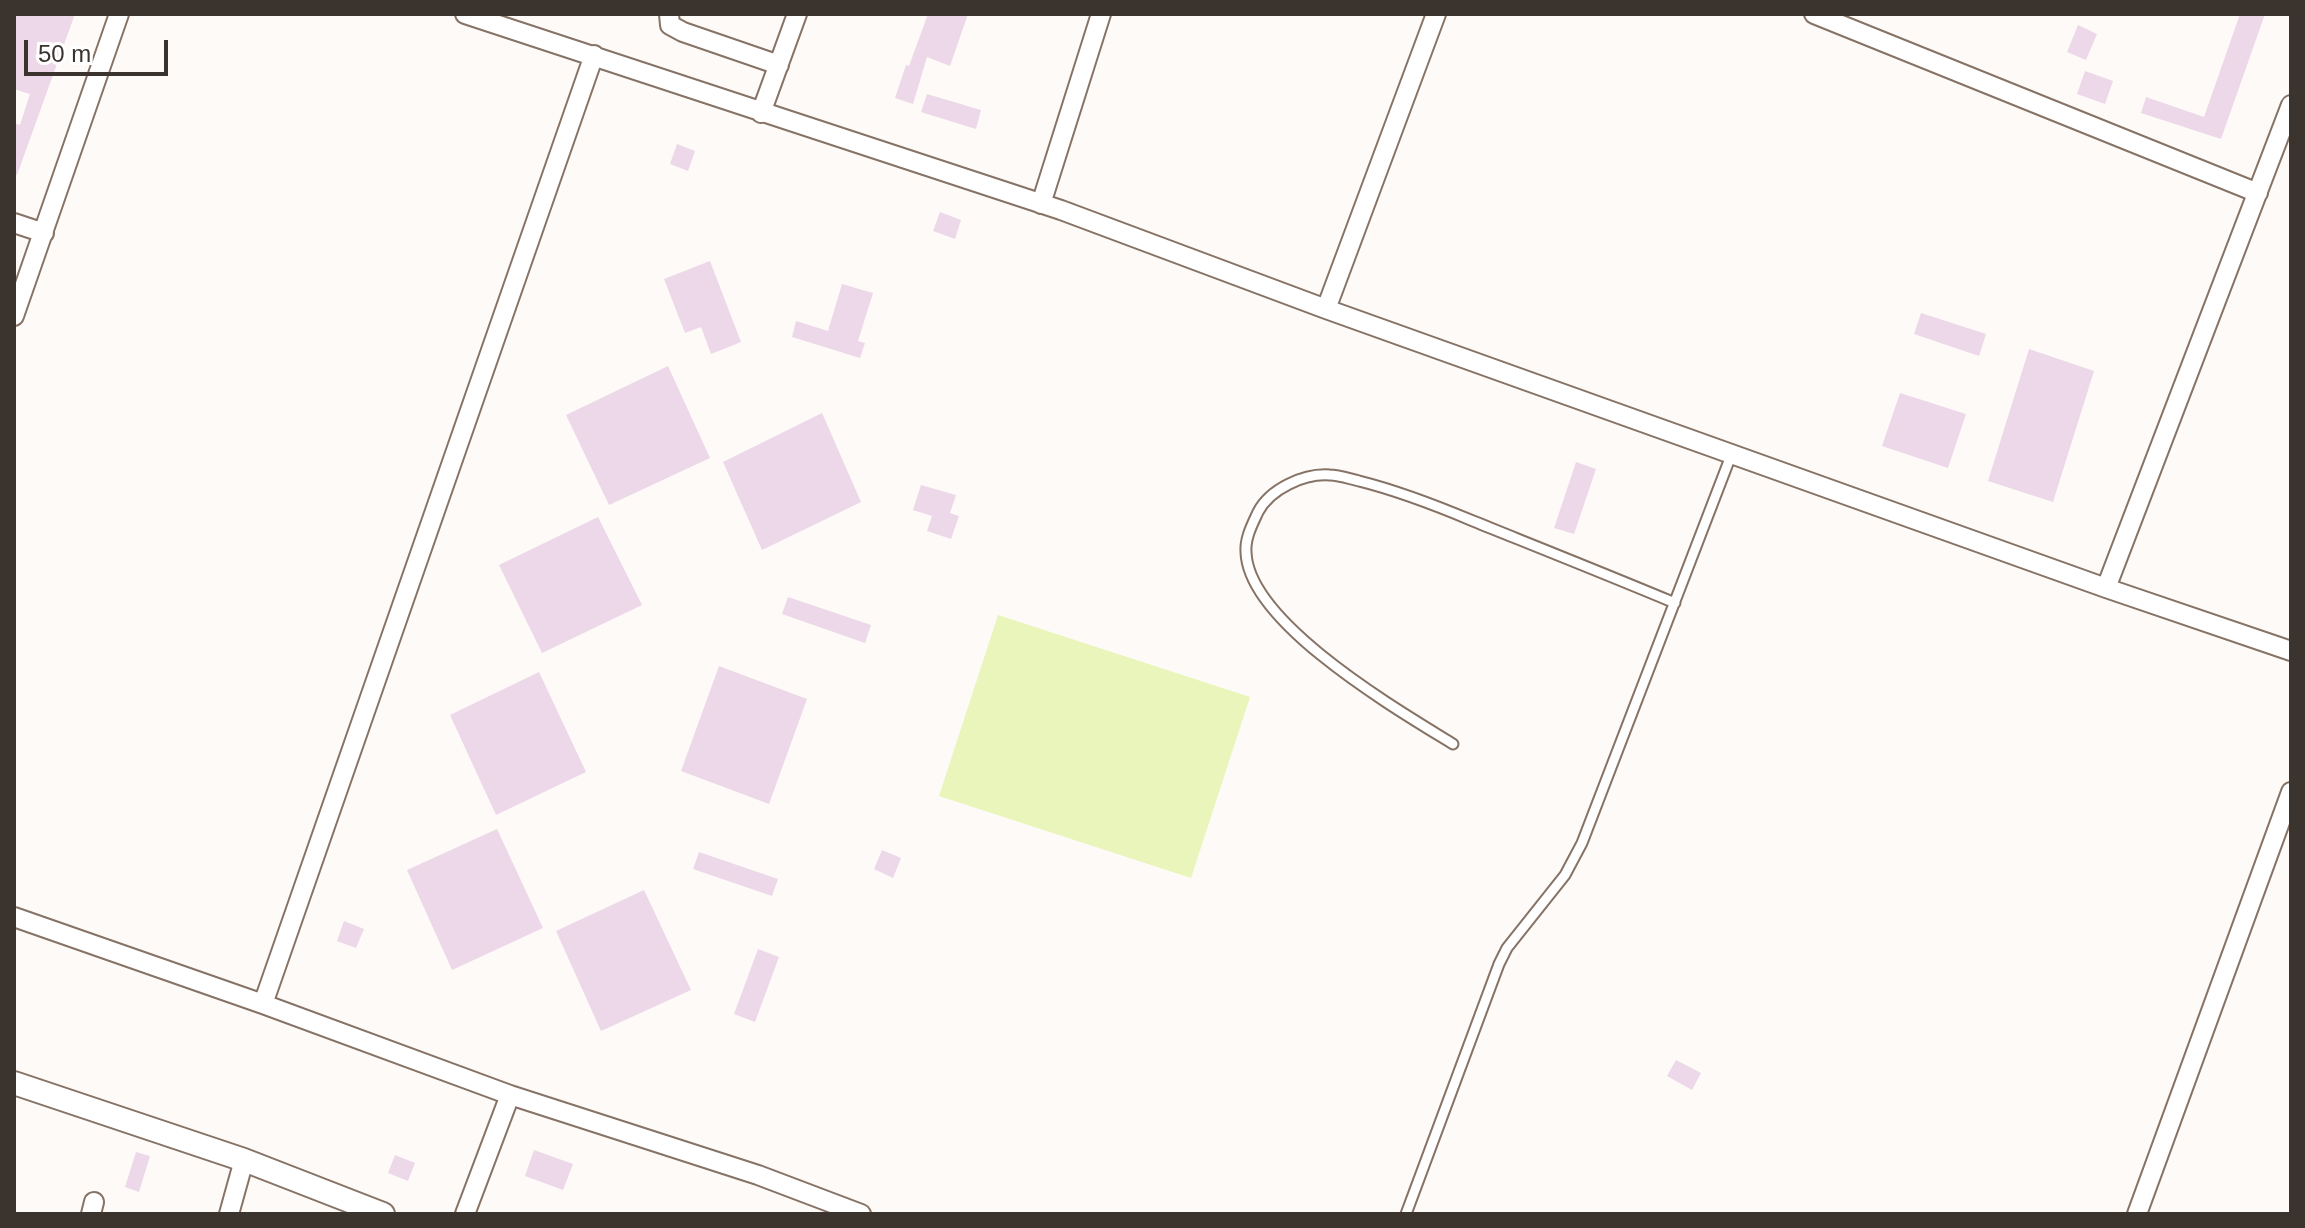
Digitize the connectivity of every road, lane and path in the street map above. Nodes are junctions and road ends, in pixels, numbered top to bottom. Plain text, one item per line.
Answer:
1 (119, 14) edge
2 (464, 14) edge
3 (669, 14) edge
4 (797, 14) edge
5 (1101, 14) edge
6 (1436, 14) edge
7 (1814, 14) edge
8 (594, 55) junction
9 (779, 65) junction
10 (2291, 105) edge
11 (761, 113) junction
12 (2258, 193) junction
13 (1041, 204) junction
14 (14, 223) edge
15 (44, 233) junction
16 (1326, 309) junction
17 (14, 316) edge
18 (1732, 453) junction
19 (2106, 588) junction
20 (1675, 603) junction
21 (2291, 651) edge
22 (1453, 744) dead end
23 (2291, 792) edge
24 (14, 917) edge
25 (263, 1004) junction
26 (14, 1083) edge
27 (510, 1095) junction
28 (244, 1160) junction
29 (229, 1214) edge
30 (383, 1214) edge
31 (465, 1214) edge
32 (861, 1214) edge
33 (1406, 1214) edge
34 (2137, 1214) edge

1 - 15 street
2 - 8 street
3 - 9 street
4 - 9 street
5 - 13 street
6 - 16 street
7 - 12 street
8 - 11 street
8 - 25 street
9 - 11 street
10 - 12 street
11 - 13 street
12 - 19 street
13 - 16 street
14 - 15 street
15 - 17 street
16 - 18 street
18 - 19 street
18 - 20 lane
19 - 21 street
20 - 22 lane
20 - 33 lane
23 - 34 street
24 - 25 street
25 - 27 street
26 - 28 street
27 - 31 street
27 - 32 street
28 - 29 street
28 - 30 street

